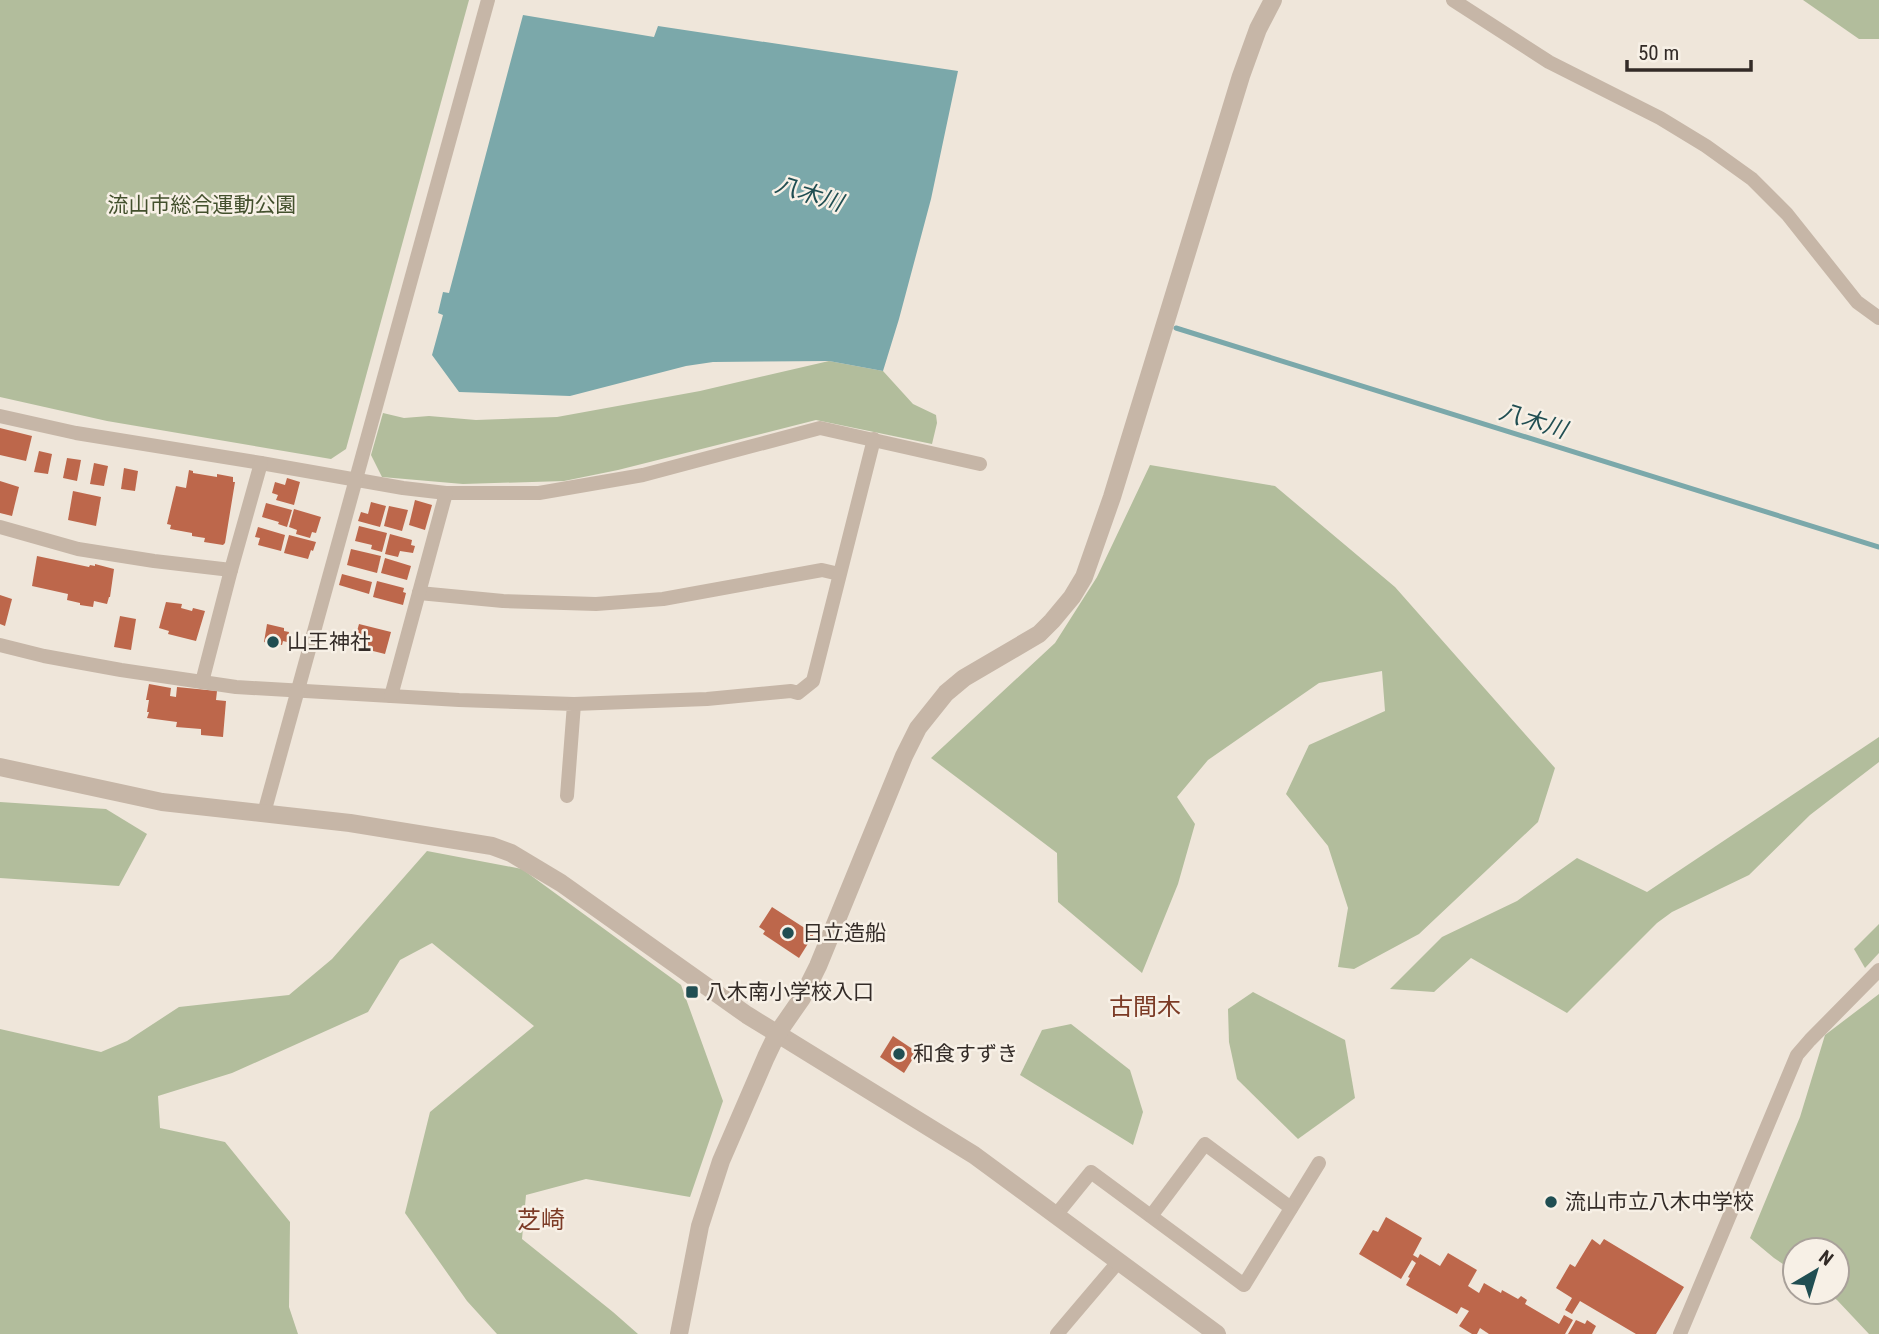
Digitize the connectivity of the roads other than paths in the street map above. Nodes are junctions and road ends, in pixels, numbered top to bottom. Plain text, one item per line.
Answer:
1 (488, 0) edge
2 (1273, 0) edge
3 (1453, 0) edge
4 (1879, 318) edge
5 (0, 416) edge
6 (874, 439) junction
7 (261, 463) junction
8 (980, 464) dead end
9 (356, 479) junction
10 (446, 493) junction
11 (0, 527) edge
12 (231, 570) junction
13 (839, 573) junction
14 (419, 593) junction
15 (0, 645) edge
16 (202, 682) junction
17 (298, 690) junction
18 (391, 696) junction
19 (573, 704) junction
20 (0, 767) edge
21 (567, 796) dead end
22 (264, 813) junction
23 (1879, 971) edge
24 (777, 1034) junction
25 (1319, 1163) dead end
26 (1292, 1208) junction
27 (1056, 1215) junction
28 (1151, 1216) junction
29 (1119, 1261) junction
30 (679, 1334) edge
31 (1057, 1334) edge
32 (1217, 1334) edge
33 (1680, 1334) edge

1 - 9 street
2 - 24 street
3 - 4 street
5 - 7 street
6 - 8 street
6 - 10 street
6 - 13 street
7 - 9 street
7 - 12 street
9 - 10 street
9 - 17 street
10 - 14 street
11 - 12 street
12 - 16 street
13 - 14 street
13 - 19 street
14 - 18 street
15 - 16 street
16 - 17 street
17 - 18 street
17 - 22 street
18 - 19 street
19 - 21 street
20 - 22 street
22 - 24 street
23 - 33 street
24 - 27 street
24 - 30 street
25 - 26 street
26 - 28 street
26 - 28 street
27 - 28 street
27 - 29 street
29 - 31 street
29 - 32 street

